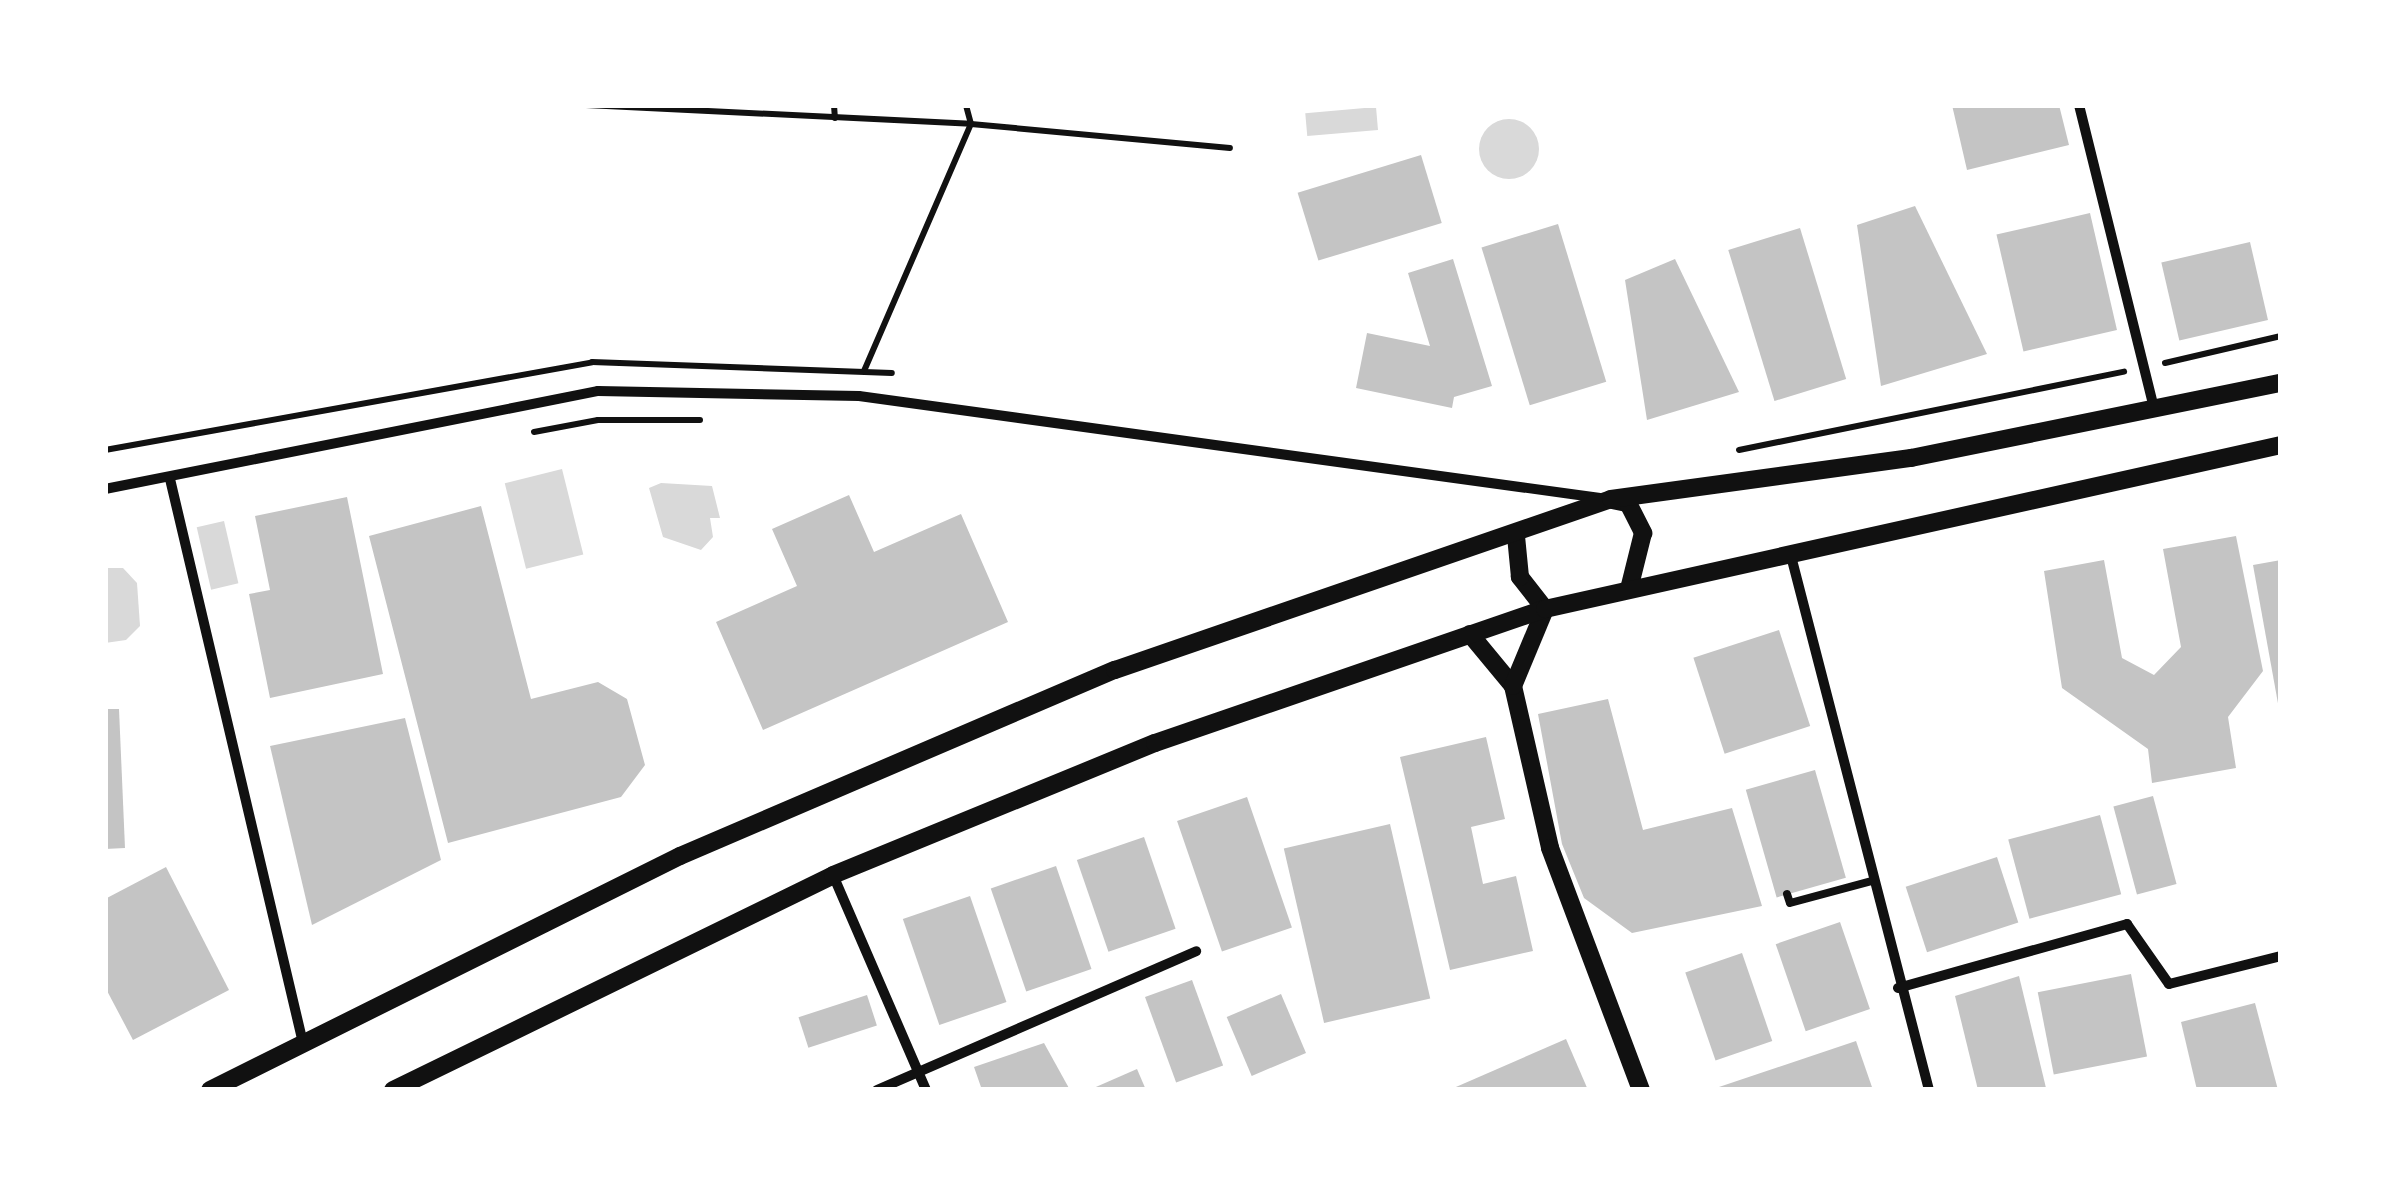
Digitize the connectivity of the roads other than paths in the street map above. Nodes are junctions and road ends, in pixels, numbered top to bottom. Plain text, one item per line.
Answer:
1 (2079, 105) edge
2 (2281, 383) edge
3 (2154, 408) junction
4 (2281, 445) edge
5 (170, 479) junction
6 (105, 489) edge
7 (1611, 500) junction
8 (1516, 536) junction
9 (1791, 556) junction
10 (1630, 585) junction
11 (1545, 609) junction
12 (1470, 634) junction
13 (1513, 686) junction
14 (833, 875) junction
15 (1875, 880) junction
16 (1787, 894) dead end
17 (1196, 950) dead end
18 (2281, 956) edge
19 (1898, 988) junction
20 (303, 1042) junction
21 (916, 1068) junction
22 (210, 1090) edge
23 (393, 1090) edge
24 (877, 1090) edge
25 (926, 1090) edge
26 (1641, 1090) edge
27 (1928, 1090) edge

1 - 3 street
2 - 3 street
3 - 7 street
4 - 9 street
5 - 6 street
5 - 7 street
5 - 20 street
7 - 8 street
7 - 10 street
8 - 11 street
8 - 20 street
9 - 10 street
9 - 15 street
10 - 11 street
11 - 12 street
11 - 13 street
12 - 13 street
12 - 14 street
13 - 26 street
14 - 21 street
14 - 23 street
15 - 16 lane
15 - 19 street
17 - 21 street
18 - 19 street
19 - 27 street
20 - 22 street
21 - 24 street
21 - 25 street

